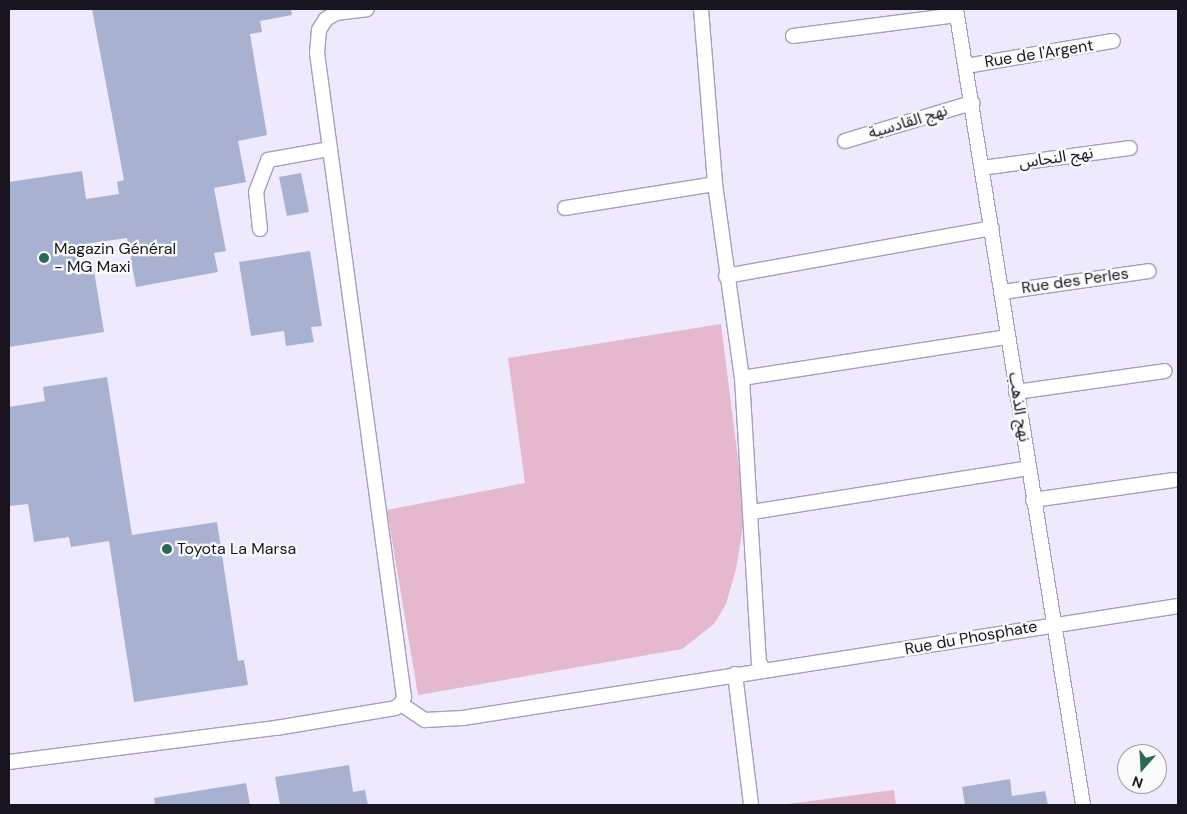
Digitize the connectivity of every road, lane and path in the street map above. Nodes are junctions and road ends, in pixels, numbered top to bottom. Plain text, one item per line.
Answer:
1 (367, 9) edge
2 (701, 9) edge
3 (957, 12) edge
4 (793, 36) dead end
5 (1113, 41) dead end
6 (966, 66) junction
7 (972, 103) junction
8 (845, 141) dead end
9 (1130, 148) dead end
10 (330, 149) junction
11 (982, 168) junction
12 (716, 184) junction
13 (564, 208) dead end
14 (992, 228) junction
15 (260, 229) dead end
16 (1149, 271) dead end
17 (726, 276) junction
18 (1002, 292) junction
19 (1008, 337) junction
20 (1165, 371) dead end
21 (742, 378) junction
22 (1016, 392) junction
23 (1029, 468) junction
24 (1174, 480) dead end
25 (1033, 500) junction
26 (752, 512) junction
27 (1178, 606) edge
28 (1053, 624) junction
29 (764, 671) junction
30 (735, 674) junction
31 (401, 704) junction
32 (9, 762) edge
33 (751, 805) edge
34 (1083, 805) edge

1 - 10 street
2 - 12 street
3 - 4 street
3 - 6 street, نهج الذهب
5 - 6 street, Rue de l'Argent
6 - 7 street, نهج الذهب
7 - 8 street, نهج القادسية
7 - 11 street, نهج الذهب
9 - 11 street, نهج النحاس
10 - 15 street
10 - 31 street
11 - 14 street, نهج الذهب
12 - 13 street
12 - 17 street
14 - 17 street
14 - 18 street, نهج الذهب
16 - 18 street, Rue des Perles
17 - 21 street
18 - 19 street, نهج الذهب
19 - 21 street
19 - 22 street, نهج الذهب
20 - 22 street
21 - 26 street
22 - 23 street, نهج الذهب
23 - 25 street, نهج الذهب
23 - 26 street
24 - 25 street
25 - 28 street, نهج الذهب
26 - 29 street
27 - 28 street, Rue du Phosphate
28 - 29 street, Rue du Phosphate
28 - 34 street, نهج الذهب
29 - 30 street, Rue du Phosphate
30 - 31 street, Rue du Phosphate
30 - 33 street
31 - 32 street

